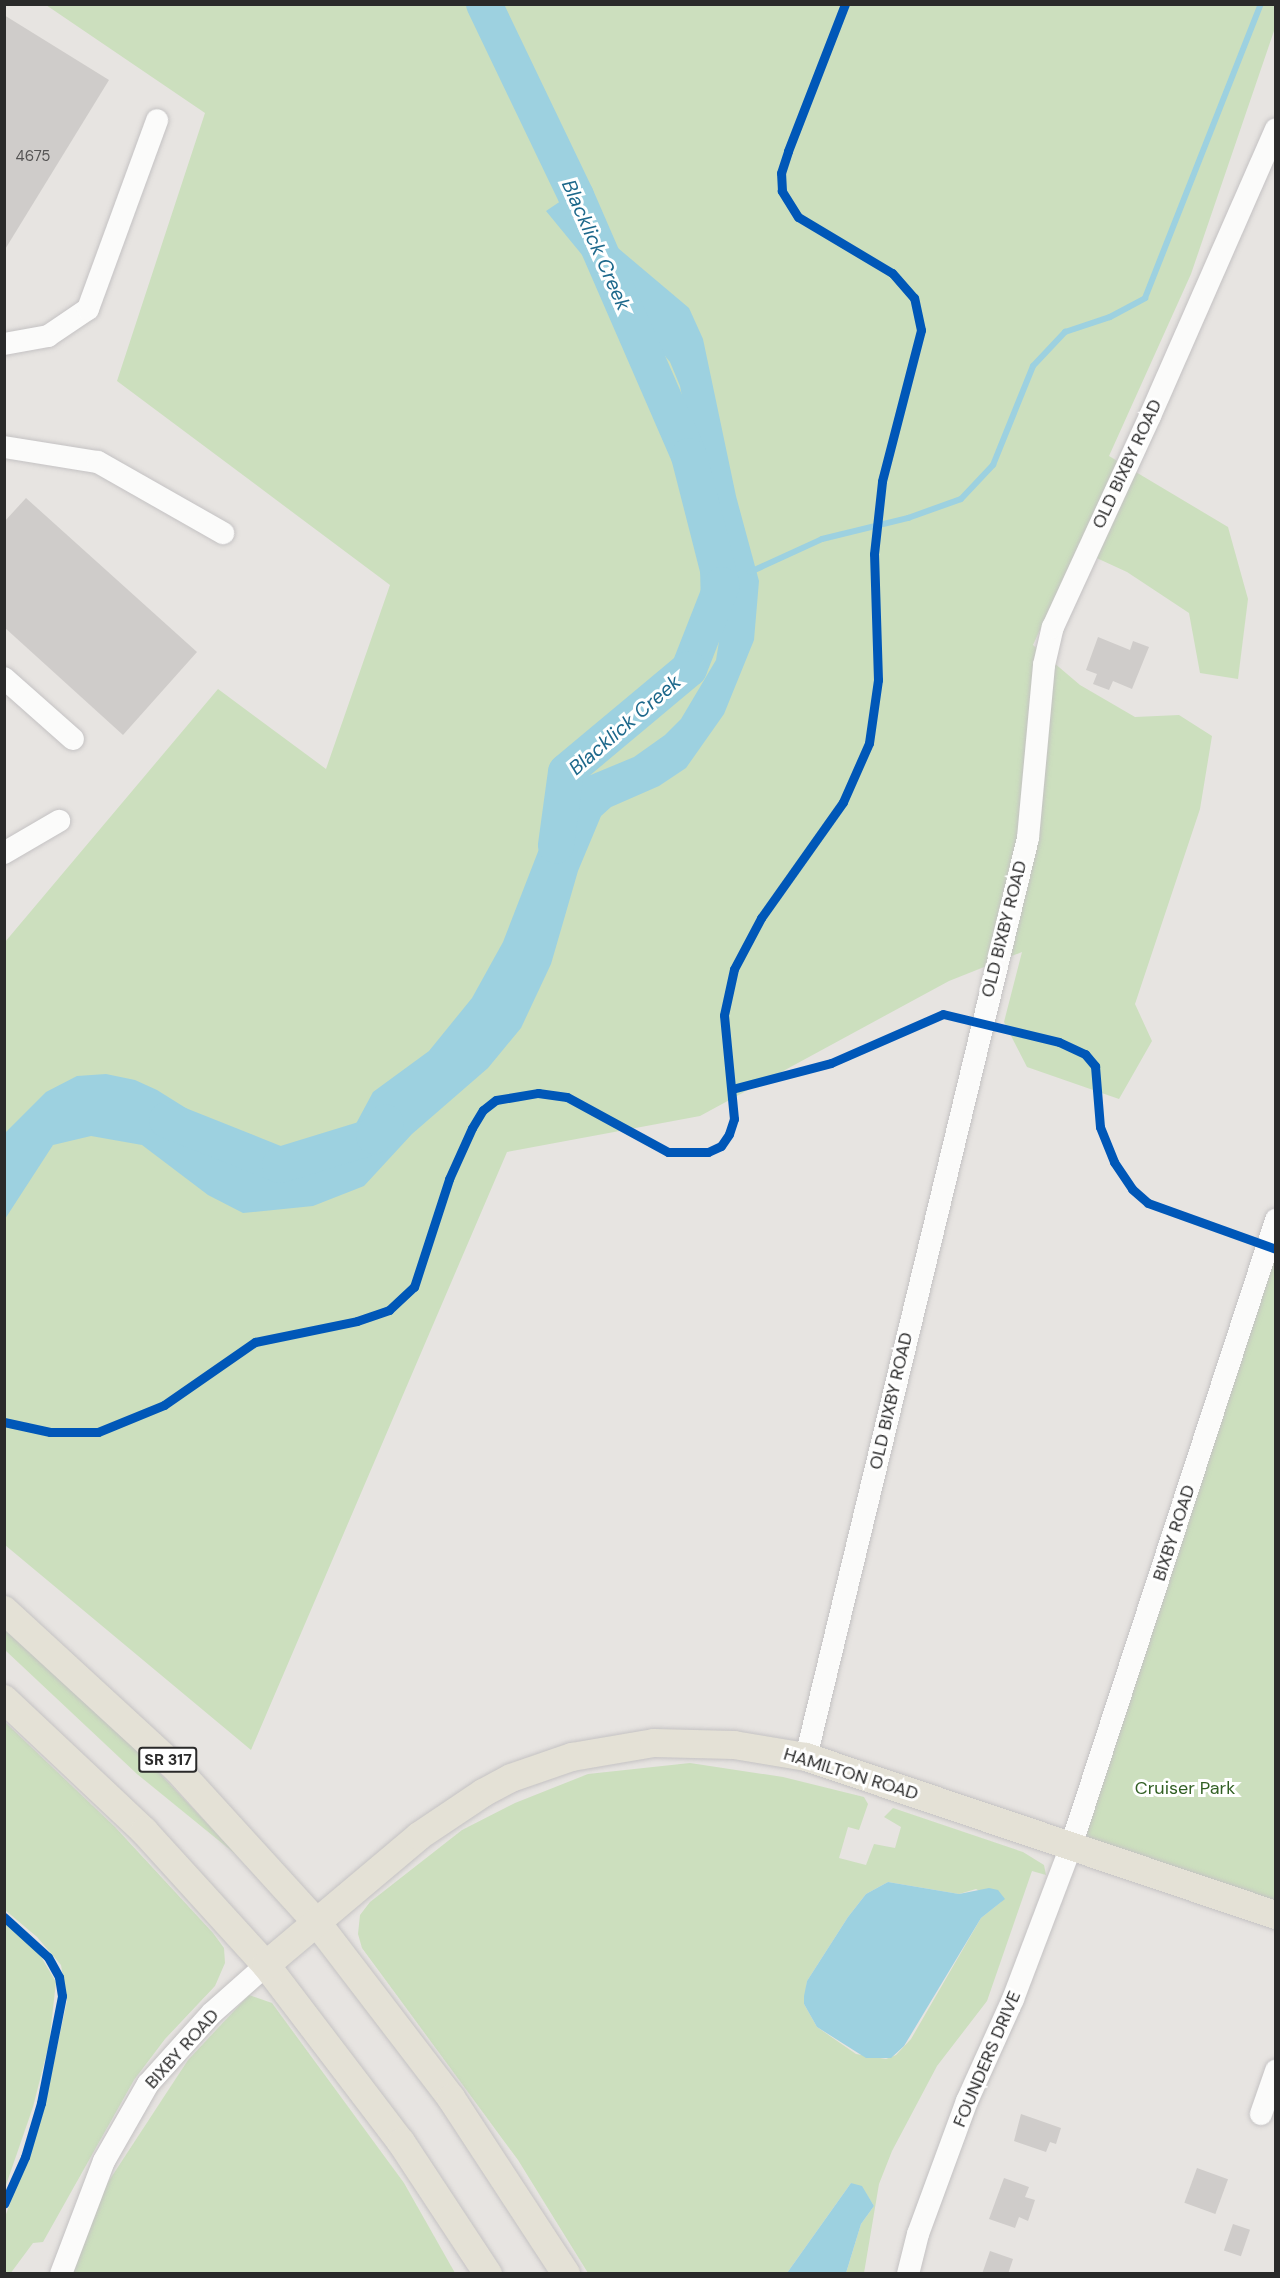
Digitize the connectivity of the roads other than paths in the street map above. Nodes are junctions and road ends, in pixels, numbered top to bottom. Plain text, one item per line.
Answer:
1 (157, 120) dead end
2 (1275, 129) edge
3 (4, 344) edge
4 (4, 447) edge
5 (223, 533) dead end
6 (4, 678) edge
7 (73, 739) dead end
8 (59, 821) dead end
9 (4, 854) edge
10 (1275, 1220) edge
11 (4, 1610) edge
12 (4, 1698) edge
13 (806, 1757) junction
14 (1071, 1846) junction
15 (1275, 1915) edge
16 (318, 1924) junction
17 (266, 1965) junction
18 (1275, 2071) edge
19 (1262, 2114) dead end
20 (61, 2274) edge
21 (488, 2274) edge
22 (566, 2274) edge
23 (908, 2274) edge

1 - 3 street
2 - 13 street, OLD BIXBY ROAD
4 - 5 street
6 - 7 street
8 - 9 street
10 - 14 street, BIXBY ROAD
11 - 16 main road, SR 317
12 - 17 main road
13 - 14 main road, HAMILTON ROAD
13 - 16 main road, HAMILTON ROAD
14 - 15 main road, HAMILTON ROAD
14 - 23 street, FOUNDERS DRIVE
16 - 17 main road, BIXBY ROAD
16 - 22 main road, SR 317
17 - 20 street, BIXBY ROAD
17 - 21 main road
18 - 19 street

